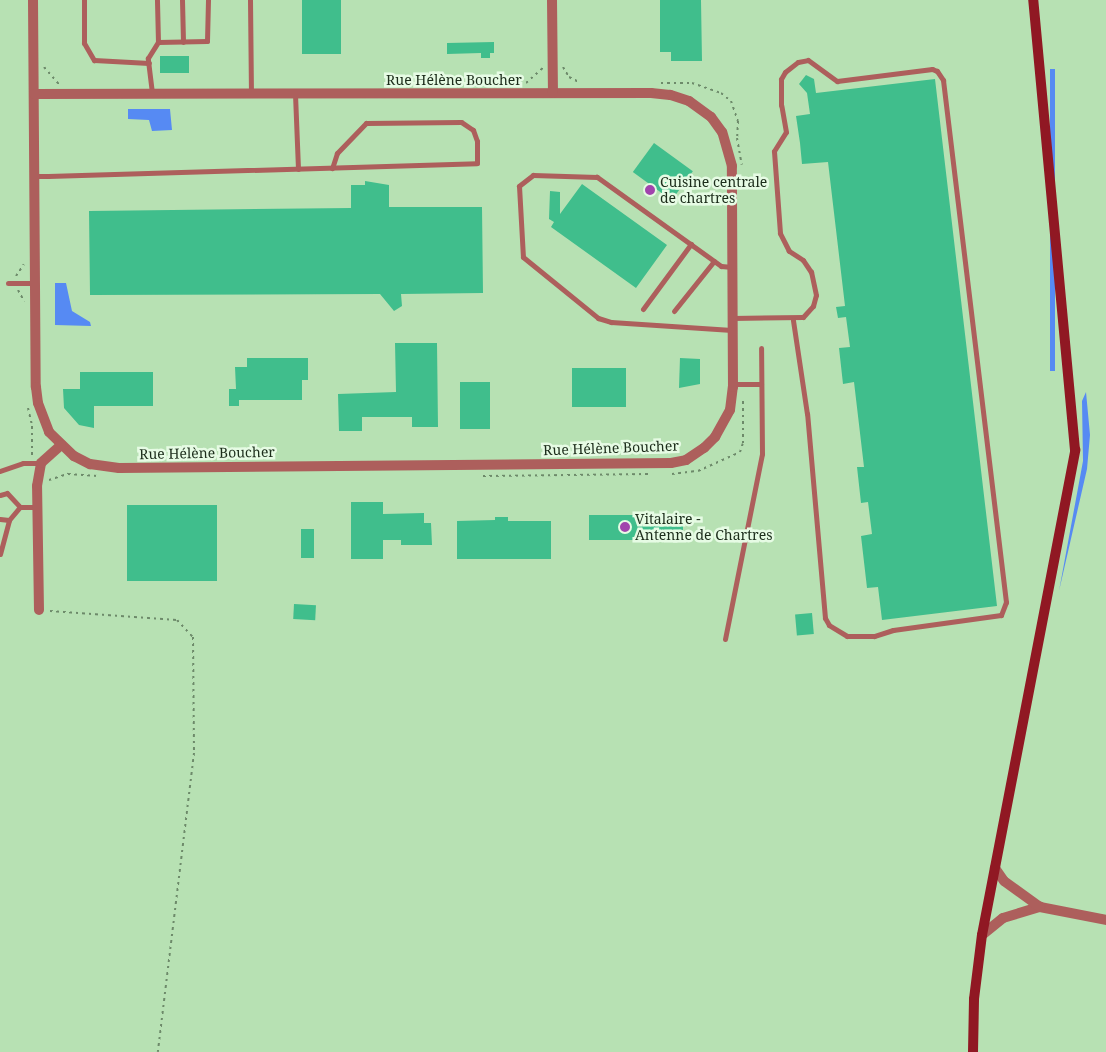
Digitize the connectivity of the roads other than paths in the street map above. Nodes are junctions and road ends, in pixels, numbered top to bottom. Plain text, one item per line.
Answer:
1 (33, 0) edge
2 (84, 0) edge
3 (157, 0) edge
4 (182, 0) edge
5 (208, 0) edge
6 (250, 0) edge
7 (552, 0) edge
8 (1033, 0) edge
9 (158, 42) junction
10 (183, 42) junction
11 (149, 63) junction
12 (552, 93) junction
13 (34, 94) junction
14 (296, 94) junction
15 (152, 95) junction
16 (250, 95) junction
17 (298, 168) junction
18 (332, 168) junction
19 (34, 176) junction
20 (691, 244) junction
21 (714, 261) junction
22 (732, 267) junction
23 (8, 283) dead end
24 (34, 283) junction
25 (643, 309) dead end
26 (674, 311) dead end
27 (732, 318) junction
28 (793, 320) junction
29 (732, 330) junction
30 (761, 348) dead end
31 (738, 384) junction
32 (761, 384) junction
33 (60, 445) junction
34 (40, 463) junction
35 (0, 471) edge
36 (0, 495) edge
37 (20, 507) junction
38 (38, 507) junction
39 (0, 519) edge
40 (9, 520) junction
41 (0, 554) edge
42 (39, 610) road end
43 (725, 639) dead end
44 (995, 868) junction
45 (1040, 908) junction
46 (1106, 920) edge
47 (982, 935) junction
48 (973, 1052) edge

1 - 13 street
2 - 11 lane
3 - 9 lane
4 - 10 lane
5 - 10 lane
6 - 16 lane
7 - 12 street
8 - 44 main road
9 - 10 lane
9 - 11 lane
11 - 15 lane
12 - 14 street, Rue Hélène Boucher
12 - 22 street, Rue Hélène Boucher
13 - 15 street, Rue Hélène Boucher
13 - 19 street, Rue Hélène Boucher
14 - 16 street, Rue Hélène Boucher
14 - 17 lane
15 - 16 street, Rue Hélène Boucher
17 - 18 lane
17 - 19 lane
18 - 18 lane
19 - 24 street, Rue Hélène Boucher
20 - 21 lane
20 - 25 lane
20 - 29 lane
21 - 22 lane
21 - 26 lane
22 - 27 street, Rue Hélène Boucher
23 - 24 lane
24 - 33 street, Rue Hélène Boucher
27 - 28 lane
27 - 29 street, Rue Hélène Boucher
28 - 28 lane
29 - 31 street, Rue Hélène Boucher
30 - 32 lane
31 - 32 lane
31 - 33 street, Rue Hélène Boucher
32 - 43 lane
33 - 34 street
34 - 35 lane
34 - 38 street
36 - 37 lane
37 - 38 lane
37 - 40 lane
38 - 42 street
39 - 40 lane
40 - 41 lane
44 - 45 street
44 - 47 main road
45 - 46 street
45 - 47 street
47 - 48 main road

